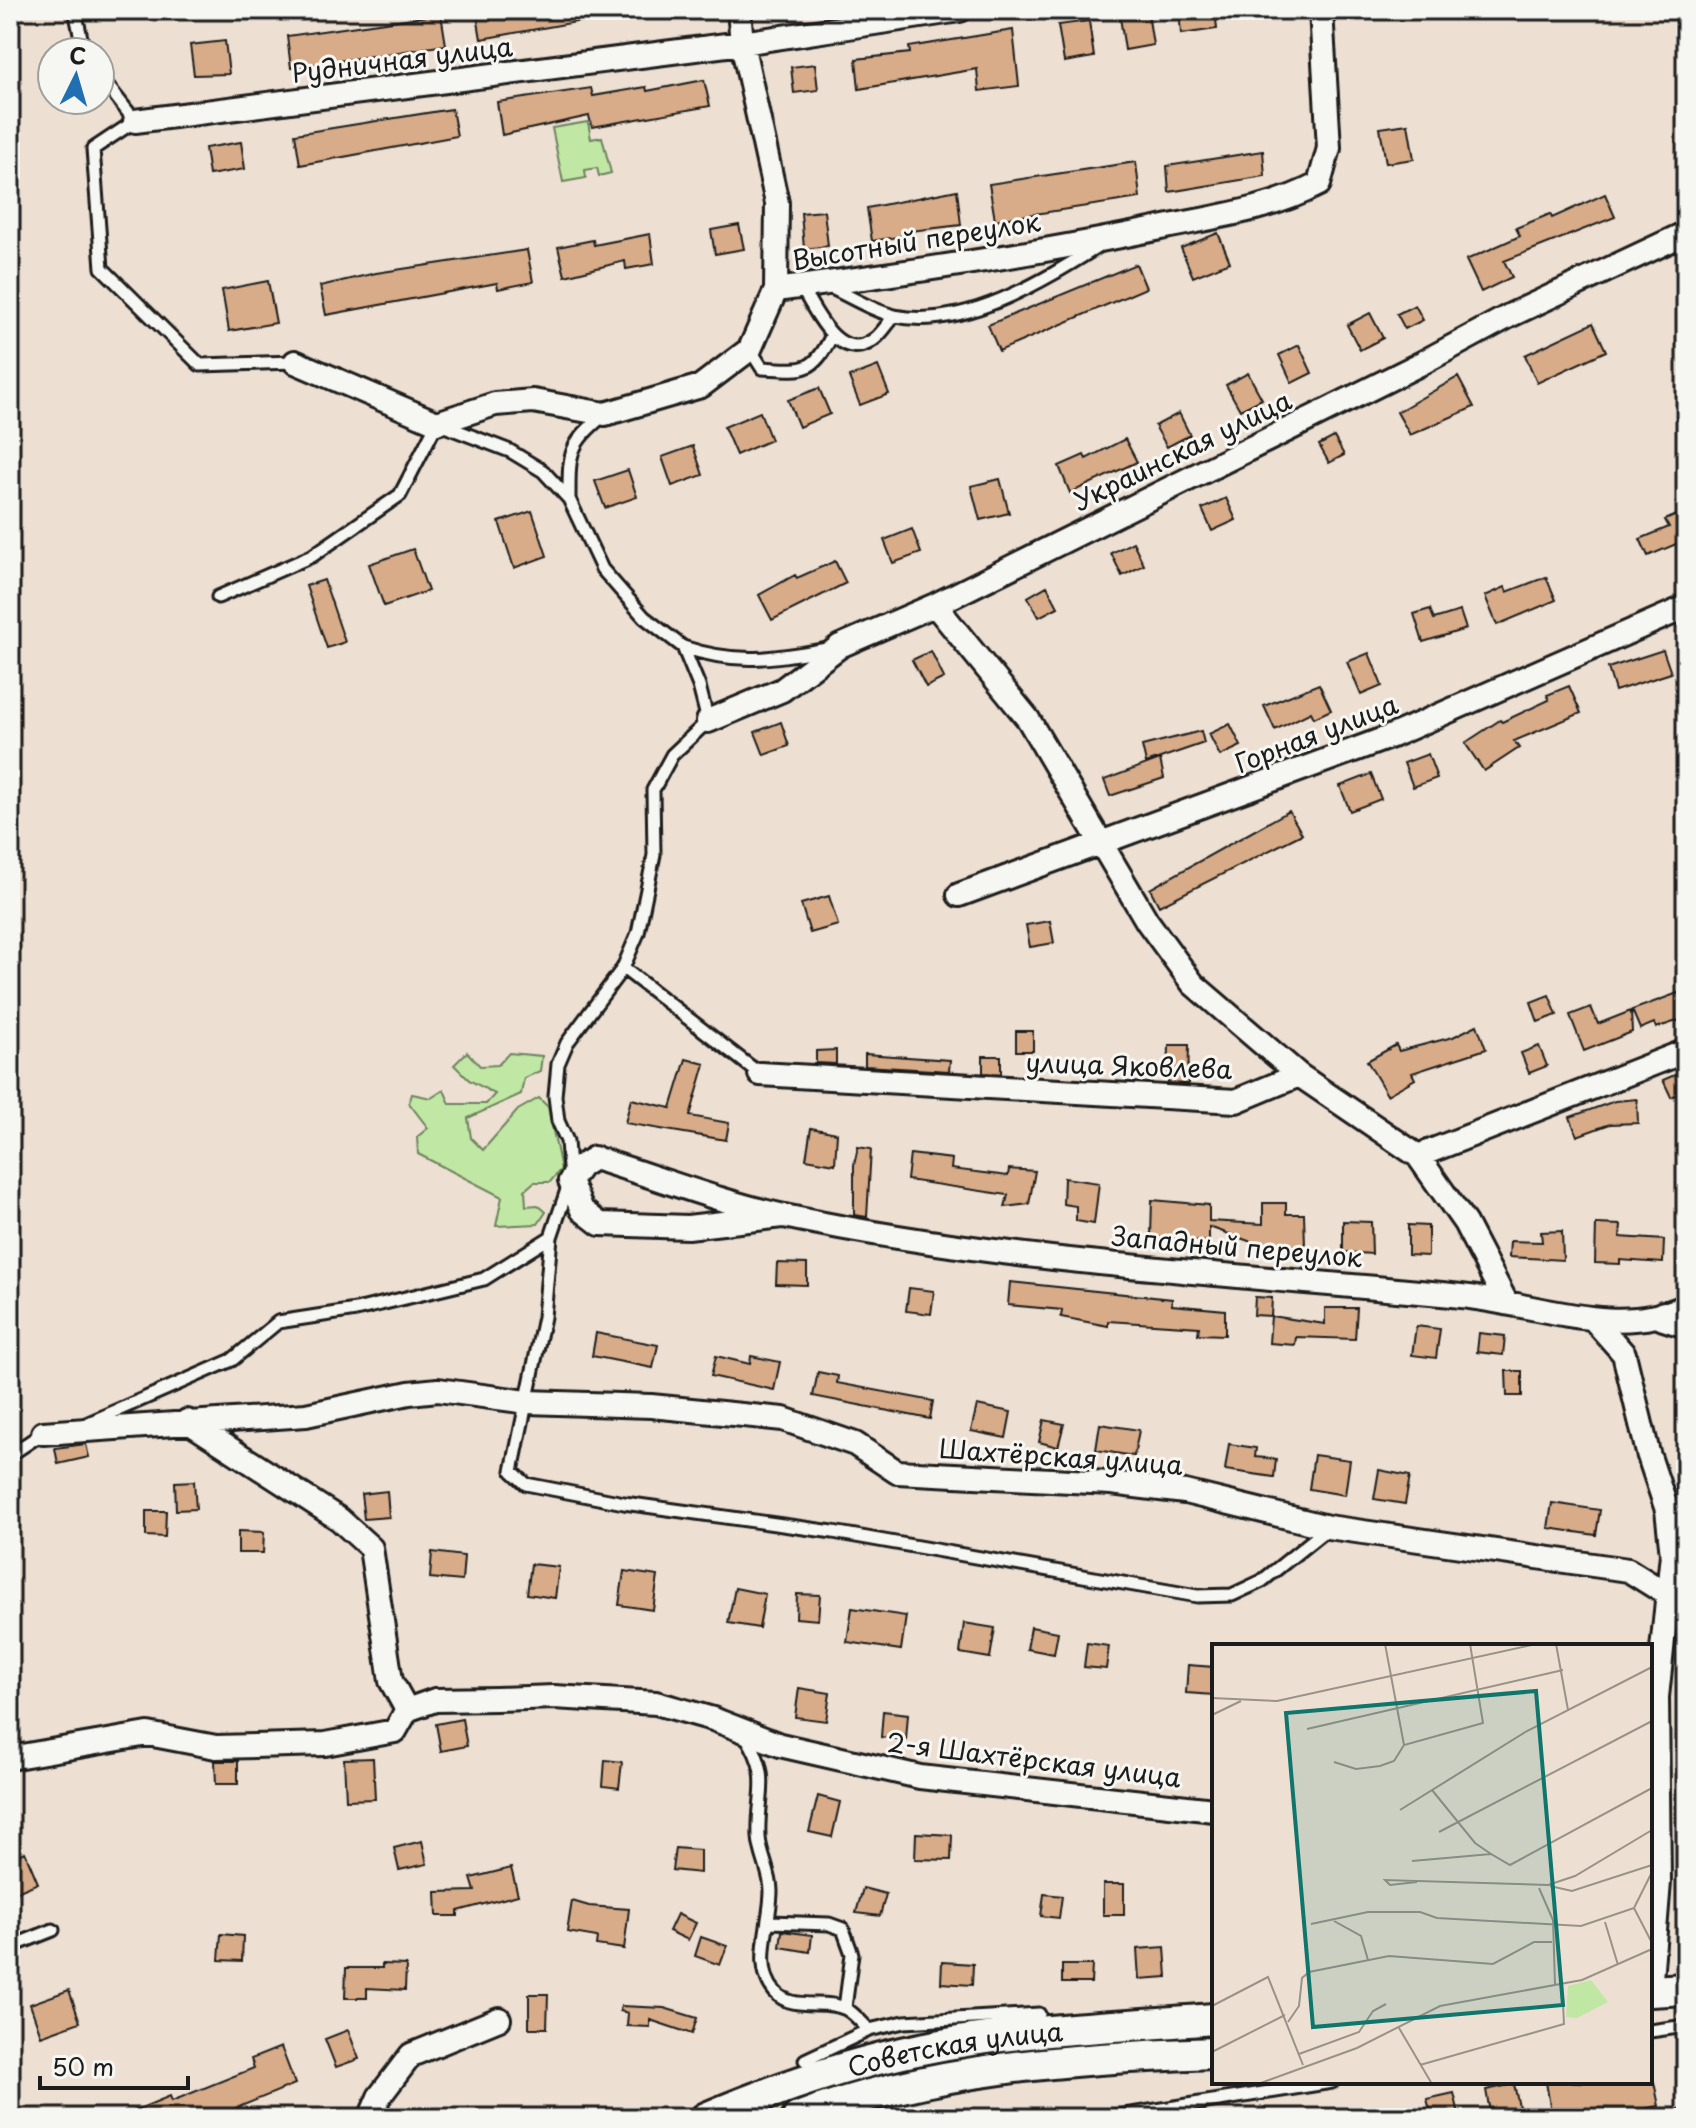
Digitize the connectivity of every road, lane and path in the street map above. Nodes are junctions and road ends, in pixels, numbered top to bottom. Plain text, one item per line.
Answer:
1 (75, 10) edge
2 (739, 10) edge
3 (960, 10) edge
4 (1321, 10) edge
5 (81, 36) edge
6 (742, 43) junction
7 (116, 97) edge
8 (135, 121) junction
9 (1686, 233) edge
10 (1113, 238) junction
11 (827, 286) junction
12 (801, 287) junction
13 (776, 290) junction
14 (894, 316) junction
15 (831, 337) junction
16 (750, 349) junction
17 (295, 362) joint
18 (605, 414) junction
19 (437, 423) junction
20 (569, 499) junction
21 (218, 597) dead end
22 (935, 605) junction
23 (1686, 607) edge
24 (840, 646) junction
25 (683, 647) junction
26 (708, 721) junction
27 (1100, 843) junction
28 (959, 895) dead end
29 (623, 968) junction
30 (1686, 1051) edge
31 (760, 1074) joint
32 (1299, 1075) junction
33 (567, 1141) junction
34 (1418, 1156) junction
35 (594, 1158) junction
36 (570, 1181) junction
37 (782, 1216) junction
38 (551, 1237) junction
39 (1505, 1300) junction
40 (1679, 1315) edge
41 (1594, 1320) junction
42 (527, 1402) junction
43 (187, 1421) junction
44 (74, 1429) junction
45 (43, 1433) joint
46 (10, 1455) edge
47 (1328, 1527) junction
48 (1677, 1596) edge
49 (1654, 1696) edge
50 (407, 1710) junction
51 (744, 1732) junction
52 (10, 1758) edge
53 (1212, 1810) edge
54 (770, 1922) junction
55 (53, 1930) dead end
56 (10, 1947) edge
57 (1652, 1967) edge
58 (1686, 1989) edge
59 (1652, 1991) edge
60 (845, 2008) junction
61 (1039, 2014) dead end
62 (499, 2019) dead end
63 (1212, 2019) edge
64 (904, 2022) junction
65 (1686, 2026) edge
66 (869, 2030) junction
67 (1652, 2031) edge
68 (923, 2048) junction
69 (1212, 2053) edge
70 (805, 2060) dead end
71 (1319, 2084) edge
72 (1686, 2116) edge
73 (370, 2118) edge
74 (706, 2118) edge
75 (798, 2118) edge
76 (1106, 2118) edge
77 (1676, 2118) edge

1 - 5 lane
2 - 6 street
3 - 6 street, Рудничная улица
4 - 10 street, Высотный переулок
6 - 8 street, Рудничная улица
6 - 13 street
7 - 8 lane
8 - 17 lane
9 - 22 street, Украинская улица
10 - 11 street, Высотный переулок
10 - 14 lane
11 - 12 street, Высотный переулок
11 - 14 lane
12 - 13 street, Высотный переулок
12 - 15 lane
13 - 16 street, Высотный переулок
14 - 15 lane
15 - 16 lane
16 - 18 street, Высотный переулок
17 - 19 street
18 - 19 street, Высотный переулок
18 - 20 lane
19 - 20 lane
19 - 21 lane
20 - 25 lane
22 - 24 street, Украинская улица
22 - 27 street
23 - 27 street, Горная улица
24 - 25 lane
24 - 26 street, Украинская улица
25 - 26 lane
26 - 29 lane
27 - 28 street, Горная улица
27 - 32 street
29 - 31 lane
29 - 33 lane
30 - 34 street
31 - 32 street, улица Яковлева
32 - 34 street
33 - 35 lane
33 - 36 lane
34 - 39 street
35 - 36 street
35 - 37 street, Западный переулок
36 - 37 street, Западный переулок
36 - 38 lane
37 - 39 street, Западный переулок
38 - 42 lane
38 - 44 lane
39 - 41 street, Западный переулок
40 - 41 street, Западный переулок
41 - 48 street
42 - 43 street, Шахтёрская улица
42 - 47 street, Шахтёрская улица
42 - 47 lane
43 - 44 street, Шахтёрская улица
43 - 50 street
44 - 45 street, Шахтёрская улица
45 - 46 lane
47 - 48 street, Шахтёрская улица
48 - 49 street
49 - 57 street
50 - 51 street, 2-я Шахтёрская улица
50 - 52 street, 2-я Шахтёрская улица
51 - 53 street, 2-я Шахтёрская улица
51 - 54 lane
54 - 60 lane
54 - 60 lane
55 - 56 lane
58 - 59 main road
60 - 66 lane
61 - 64 lane
62 - 73 street
63 - 68 main road, Советская улица
64 - 66 lane
64 - 68 lane
65 - 67 lane
66 - 70 lane
68 - 74 main road, Советская улица
69 - 75 main road, Советская улица
71 - 76 lane
72 - 77 lane

